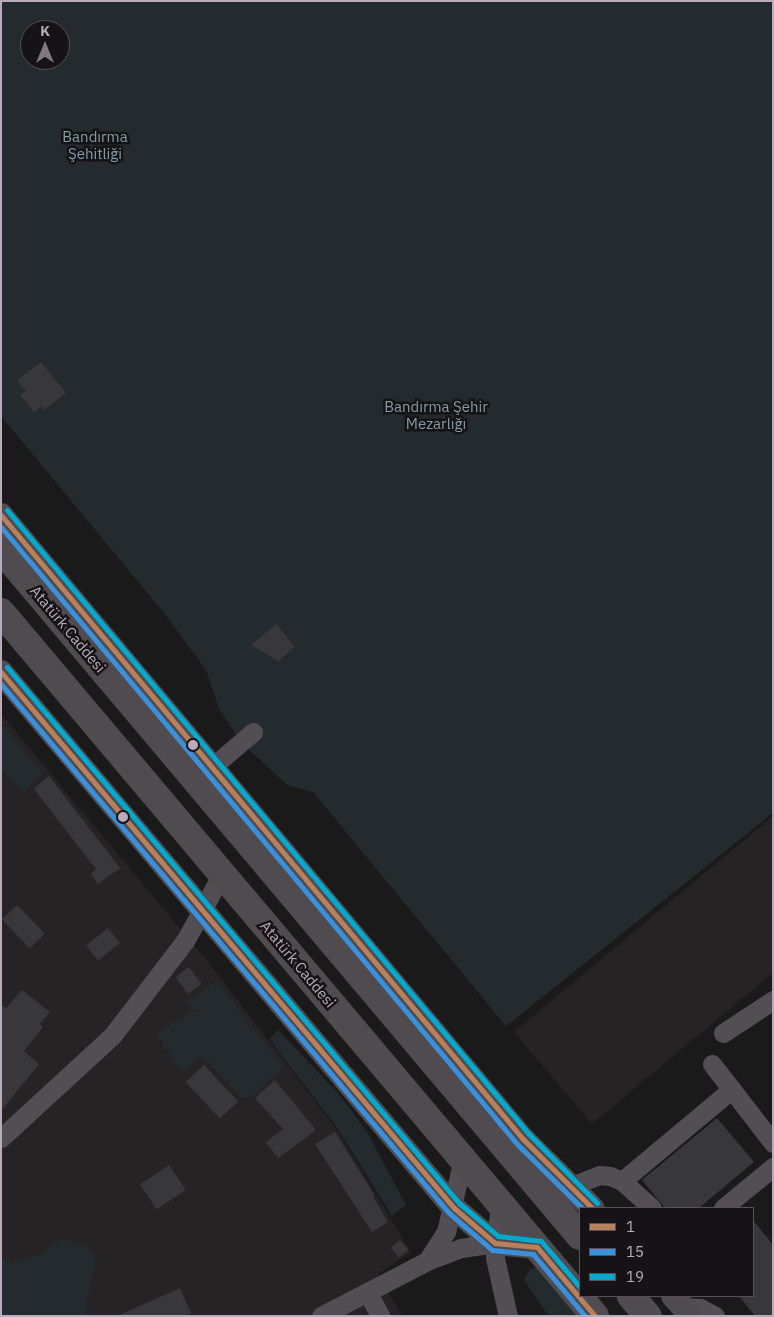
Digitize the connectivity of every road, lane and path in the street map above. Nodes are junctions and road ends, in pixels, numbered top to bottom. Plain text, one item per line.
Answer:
1 (1, 515) edge
2 (1, 549) edge
3 (1, 612) edge
4 (1, 672) edge
5 (253, 732) dead end
6 (212, 767) junction
7 (222, 874) junction
8 (201, 909) junction
9 (773, 1000) edge
10 (723, 1033) dead end
11 (712, 1064) dead end
12 (732, 1089) junction
13 (1, 1138) edge
14 (773, 1143) edge
15 (463, 1159) junction
16 (773, 1168) edge
17 (622, 1181) junction
18 (558, 1190) junction
19 (500, 1200) junction
20 (590, 1207) edge
21 (651, 1207) edge
22 (724, 1207) edge
23 (454, 1208) junction
24 (579, 1234) edge
25 (495, 1243) junction
26 (537, 1247) junction
27 (427, 1261) junction
28 (368, 1292) junction
29 (579, 1297) edge
30 (579, 1297) edge
31 (632, 1297) edge
32 (683, 1306) edge
33 (321, 1316) edge
34 (380, 1316) edge
35 (508, 1316) edge
36 (595, 1316) edge
37 (648, 1316) edge
38 (715, 1316) edge

1 - 6 main road, Atatürk Caddesi
2 - 18 highway, Atatürk Caddesi
3 - 7 highway, Atatürk Caddesi
4 - 8 main road
5 - 6 street
6 - 18 main road, Atatürk Caddesi
7 - 8 street
7 - 15 highway, Atatürk Caddesi
8 - 13 street
8 - 23 main road
9 - 10 street
11 - 12 street
12 - 14 street
12 - 17 street
15 - 19 highway, Atatürk Caddesi
15 - 23 street
16 - 22 street
17 - 18 street
17 - 21 street
18 - 20 main road, Atatürk Caddesi
18 - 24 highway, Atatürk Caddesi
19 - 25 street
19 - 26 highway, Atatürk Caddesi
23 - 25 main road
23 - 27 street
25 - 26 main road
25 - 27 street
25 - 35 street
26 - 29 highway, Atatürk Caddesi
27 - 28 street
28 - 33 street
28 - 34 street
30 - 36 highway, Atatürk Caddesi
31 - 37 highway
32 - 38 street

